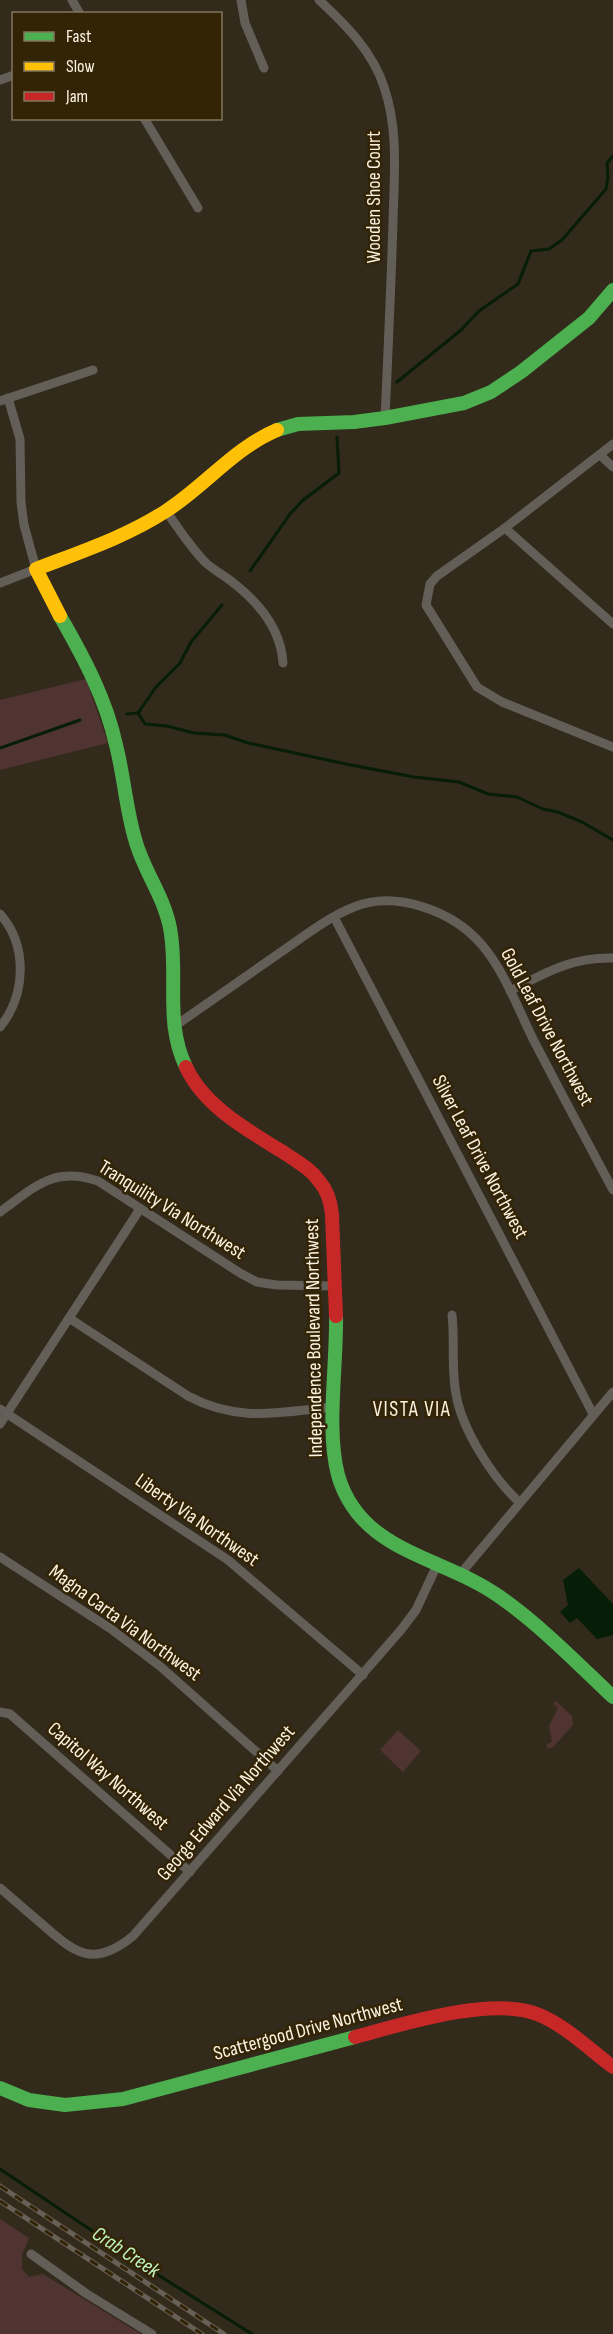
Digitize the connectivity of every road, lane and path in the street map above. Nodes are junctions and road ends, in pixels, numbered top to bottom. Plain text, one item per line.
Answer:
1 (242, 0) edge
2 (319, 0) edge
3 (264, 68) dead end
4 (145, 120) edge
5 (198, 208) dead end
6 (613, 290) edge
7 (93, 370) dead end
8 (4, 399) edge
9 (385, 418) junction
10 (613, 444) edge
11 (600, 455) junction
12 (613, 467) edge
13 (166, 511) junction
14 (505, 528) junction
15 (36, 569) junction
16 (0, 583) edge
17 (613, 624) edge
18 (283, 663) dead end
19 (613, 747) edge
20 (0, 914) edge
21 (334, 917) junction
22 (613, 958) edge
23 (510, 991) junction
24 (0, 1027) edge
25 (172, 1028) junction
26 (613, 1190) edge
27 (140, 1209) junction
28 (0, 1212) edge
29 (334, 1286) junction
30 (452, 1315) dead end
31 (69, 1318) junction
32 (613, 1392) edge
33 (333, 1407) junction
34 (3, 1411) edge
35 (593, 1414) junction
36 (0, 1424) edge
37 (519, 1502) junction
38 (0, 1557) edge
39 (438, 1563) junction
40 (462, 1572) junction
41 (363, 1675) junction
42 (613, 1697) edge
43 (0, 1712) edge
44 (278, 1771) junction
45 (190, 1872) junction
46 (0, 1888) edge
47 (613, 2067) edge
48 (0, 2088) edge
49 (31, 2254) dead end
50 (152, 2334) edge

1 - 3 street
2 - 9 street, Wooden Shoe Court
4 - 5 street
6 - 9 street
7 - 8 street
8 - 15 street, Independence Boulevard Northwest
9 - 13 street
10 - 11 street
11 - 12 street
11 - 14 street
13 - 15 street
13 - 18 street
14 - 17 street
14 - 19 street
15 - 16 street
15 - 25 street, Independence Boulevard Northwest
20 - 24 street
21 - 23 street, Gold Leaf Drive Northwest
21 - 25 street, Gold Leaf Drive Northwest
21 - 35 street, Silver Leaf Drive Northwest
22 - 23 street
23 - 26 street, Gold Leaf Drive Northwest
25 - 29 street, Independence Boulevard Northwest
27 - 28 street, Tranquility Via Northwest
27 - 29 street, Tranquility Via Northwest
27 - 31 street
29 - 33 street, Independence Boulevard Northwest
30 - 37 street
31 - 33 street
31 - 34 street
32 - 35 street
33 - 39 street, Independence Boulevard Northwest
34 - 36 street
34 - 41 street, Liberty Via Northwest
35 - 37 street
37 - 40 street
38 - 44 street, Magna Carta Via Northwest
39 - 40 street, Independence Boulevard Northwest
39 - 41 street, George Edward Via Northwest
40 - 42 street, Independence Boulevard Northwest
41 - 44 street, George Edward Via Northwest
43 - 45 street, Capitol Way Northwest
44 - 45 street, George Edward Via Northwest
45 - 46 street, George Edward Via Northwest
47 - 48 street, Scattergood Drive Northwest
49 - 50 street

